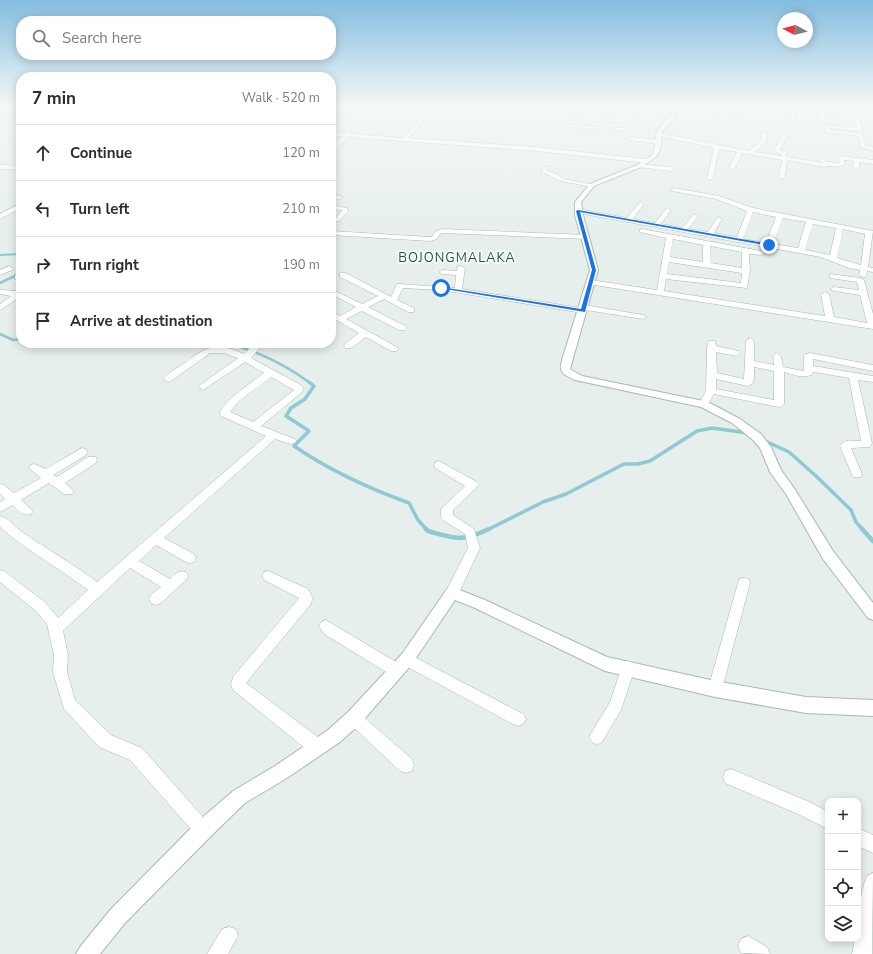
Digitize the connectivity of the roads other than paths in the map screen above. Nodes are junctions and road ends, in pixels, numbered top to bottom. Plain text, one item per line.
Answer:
1 (570, 151) edge
2 (658, 151) edge
3 (716, 151) edge
4 (740, 151) joint
5 (778, 151) edge
6 (751, 152) joint
7 (784, 157) junction
8 (857, 160) junction
9 (647, 161) junction
10 (873, 162) edge
11 (638, 166) junction
12 (0, 167) edge
13 (856, 167) dead end
14 (16, 168) edge
15 (546, 168) dead end
16 (732, 168) dead end
17 (671, 170) dead end
18 (782, 177) dead end
19 (710, 178) dead end
20 (592, 185) junction
21 (674, 190) dead end
22 (336, 197) edge
23 (340, 197) dead end
24 (641, 204) dead end
25 (16, 208) edge
26 (336, 208) edge
27 (1, 209) dead end
28 (12, 210) junction
29 (668, 210) dead end
30 (751, 210) junction
31 (578, 211) junction
32 (695, 216) dead end
33 (780, 216) junction
34 (0, 217) edge
35 (336, 219) edge
36 (630, 219) junction
37 (719, 219) dead end
38 (810, 221) junction
39 (657, 224) junction
40 (840, 227) junction
41 (684, 229) junction
42 (642, 231) dead end
43 (871, 232) edge
44 (336, 233) edge
45 (710, 234) junction
46 (670, 237) junction
47 (739, 240) junction
48 (587, 241) junction
49 (706, 244) junction
50 (769, 245) junction
51 (746, 251) junction
52 (802, 251) junction
53 (761, 253) dead end
54 (830, 257) junction
55 (666, 259) junction
56 (707, 265) junction
57 (825, 267) dead end
58 (9, 268) dead end
59 (864, 268) junction
60 (873, 270) edge
61 (746, 271) junction
62 (443, 272) dead end
63 (0, 273) edge
64 (343, 275) dead end
65 (663, 276) junction
66 (833, 276) dead end
67 (863, 277) dead end
68 (372, 280) dead end
69 (591, 282) junction
70 (370, 289) junction
71 (834, 289) dead end
72 (458, 291) junction
73 (0, 292) edge
74 (16, 293) edge
75 (660, 293) junction
76 (863, 293) junction
77 (336, 294) edge
78 (826, 294) dead end
79 (16, 296) edge
80 (384, 296) junction
81 (393, 300) junction
82 (0, 308) edge
83 (362, 308) junction
84 (584, 309) junction
85 (411, 310) dead end
86 (336, 317) edge
87 (643, 317) dead end
88 (340, 319) junction
89 (830, 319) junction
90 (872, 326) edge
91 (402, 328) dead end
92 (365, 333) junction
93 (750, 341) dead end
94 (348, 346) dead end
95 (394, 349) dead end
96 (252, 351) edge
97 (736, 353) dead end
98 (777, 356) dead end
99 (750, 363) junction
100 (809, 368) junction
101 (873, 368) edge
102 (779, 369) junction
103 (270, 374) junction
104 (712, 375) junction
105 (853, 376) junction
106 (168, 379) dead end
107 (873, 380) edge
108 (203, 387) dead end
109 (711, 391) junction
110 (704, 404) junction
111 (255, 426) junction
112 (869, 433) edge
113 (273, 435) junction
114 (291, 441) dead end
115 (82, 452) dead end
116 (92, 460) dead end
117 (439, 465) dead end
118 (34, 468) dead end
119 (857, 474) dead end
120 (50, 479) junction
121 (0, 488) edge
122 (68, 491) dead end
123 (14, 499) junction
124 (0, 508) edge
125 (27, 511) dead end
126 (0, 520) edge
127 (156, 539) junction
128 (190, 558) dead end
129 (130, 562) junction
130 (0, 575) edge
131 (182, 576) dead end
132 (268, 576) dead end
133 (744, 583) dead end
134 (171, 586) junction
135 (97, 590) junction
136 (452, 593) junction
137 (156, 599) dead end
138 (873, 614) edge
139 (326, 626) dead end
140 (56, 629) junction
141 (401, 664) junction
142 (628, 668) junction
143 (715, 689) junction
144 (872, 710) edge
145 (354, 718) junction
146 (518, 719) dead end
147 (597, 737) dead end
148 (317, 747) junction
149 (406, 765) dead end
150 (731, 777) dead end
151 (825, 819) edge
152 (203, 830) junction
153 (861, 838) edge
154 (873, 844) edge
155 (873, 882) edge
156 (229, 936) dead end
157 (866, 949) edge
158 (87, 954) edge
159 (217, 954) edge

1 - 9 street
2 - 9 street
3 - 19 street
4 - 6 street
4 - 16 street
5 - 7 street
6 - 7 street
7 - 8 street
7 - 18 street
8 - 10 street
8 - 13 street
9 - 11 street
11 - 17 street
11 - 20 street
12 - 14 street
15 - 20 street
20 - 31 street
21 - 30 street
22 - 23 street
24 - 36 street
25 - 28 street
26 - 35 street
27 - 28 street
28 - 34 street
29 - 39 street
30 - 33 street
30 - 47 street
31 - 36 street
31 - 48 street
32 - 41 street
33 - 38 street
33 - 50 street
36 - 39 street
37 - 45 street
38 - 40 street
38 - 52 street
39 - 41 street
40 - 43 street
40 - 54 street
41 - 45 street
42 - 46 street
43 - 59 street
44 - 48 street
45 - 47 street
46 - 49 street
46 - 55 street
47 - 50 street
48 - 69 street
49 - 51 street
49 - 56 street
50 - 52 street
51 - 53 street
51 - 61 street
52 - 54 street
54 - 57 street
54 - 59 street
55 - 56 street
55 - 65 street
56 - 61 street
58 - 63 street
59 - 60 street
59 - 67 street
61 - 65 street
62 - 72 street
64 - 70 street
65 - 75 street
66 - 76 street
68 - 70 street
69 - 75 street
69 - 84 street
70 - 80 street
71 - 76 street
72 - 81 street
72 - 84 street
73 - 74 street
75 - 89 street
76 - 90 street
77 - 83 street
78 - 89 street
79 - 82 street
80 - 81 street
80 - 83 street
81 - 85 street
83 - 88 street
83 - 91 street
84 - 87 street
84 - 110 street
86 - 88 street
88 - 92 street
89 - 90 street
92 - 94 street
92 - 95 street
93 - 99 street
96 - 103 street
96 - 106 street
96 - 108 street
97 - 104 street
98 - 102 street
99 - 102 street
99 - 104 street
100 - 101 street
100 - 102 street
100 - 105 street
102 - 109 street
103 - 111 street
103 - 111 street
104 - 109 street
105 - 107 street
105 - 112 street
109 - 110 street
110 - 138 street
111 - 113 street
112 - 119 street
113 - 114 street
113 - 127 street
115 - 120 street
116 - 120 street
117 - 136 street
118 - 120 street
120 - 122 street
120 - 123 street
121 - 123 street
123 - 124 street
123 - 125 street
126 - 135 street
127 - 128 street
127 - 129 street
129 - 134 street
129 - 135 street
130 - 140 street
131 - 134 street
132 - 148 street
133 - 143 street
134 - 137 street
135 - 140 street
136 - 141 street
136 - 142 street
139 - 141 street
140 - 152 street
141 - 145 street
141 - 146 street
142 - 143 street
142 - 147 street
143 - 144 street
145 - 148 street
145 - 149 street
148 - 152 street
150 - 151 street
152 - 158 street
153 - 154 street
155 - 157 street
156 - 159 street

